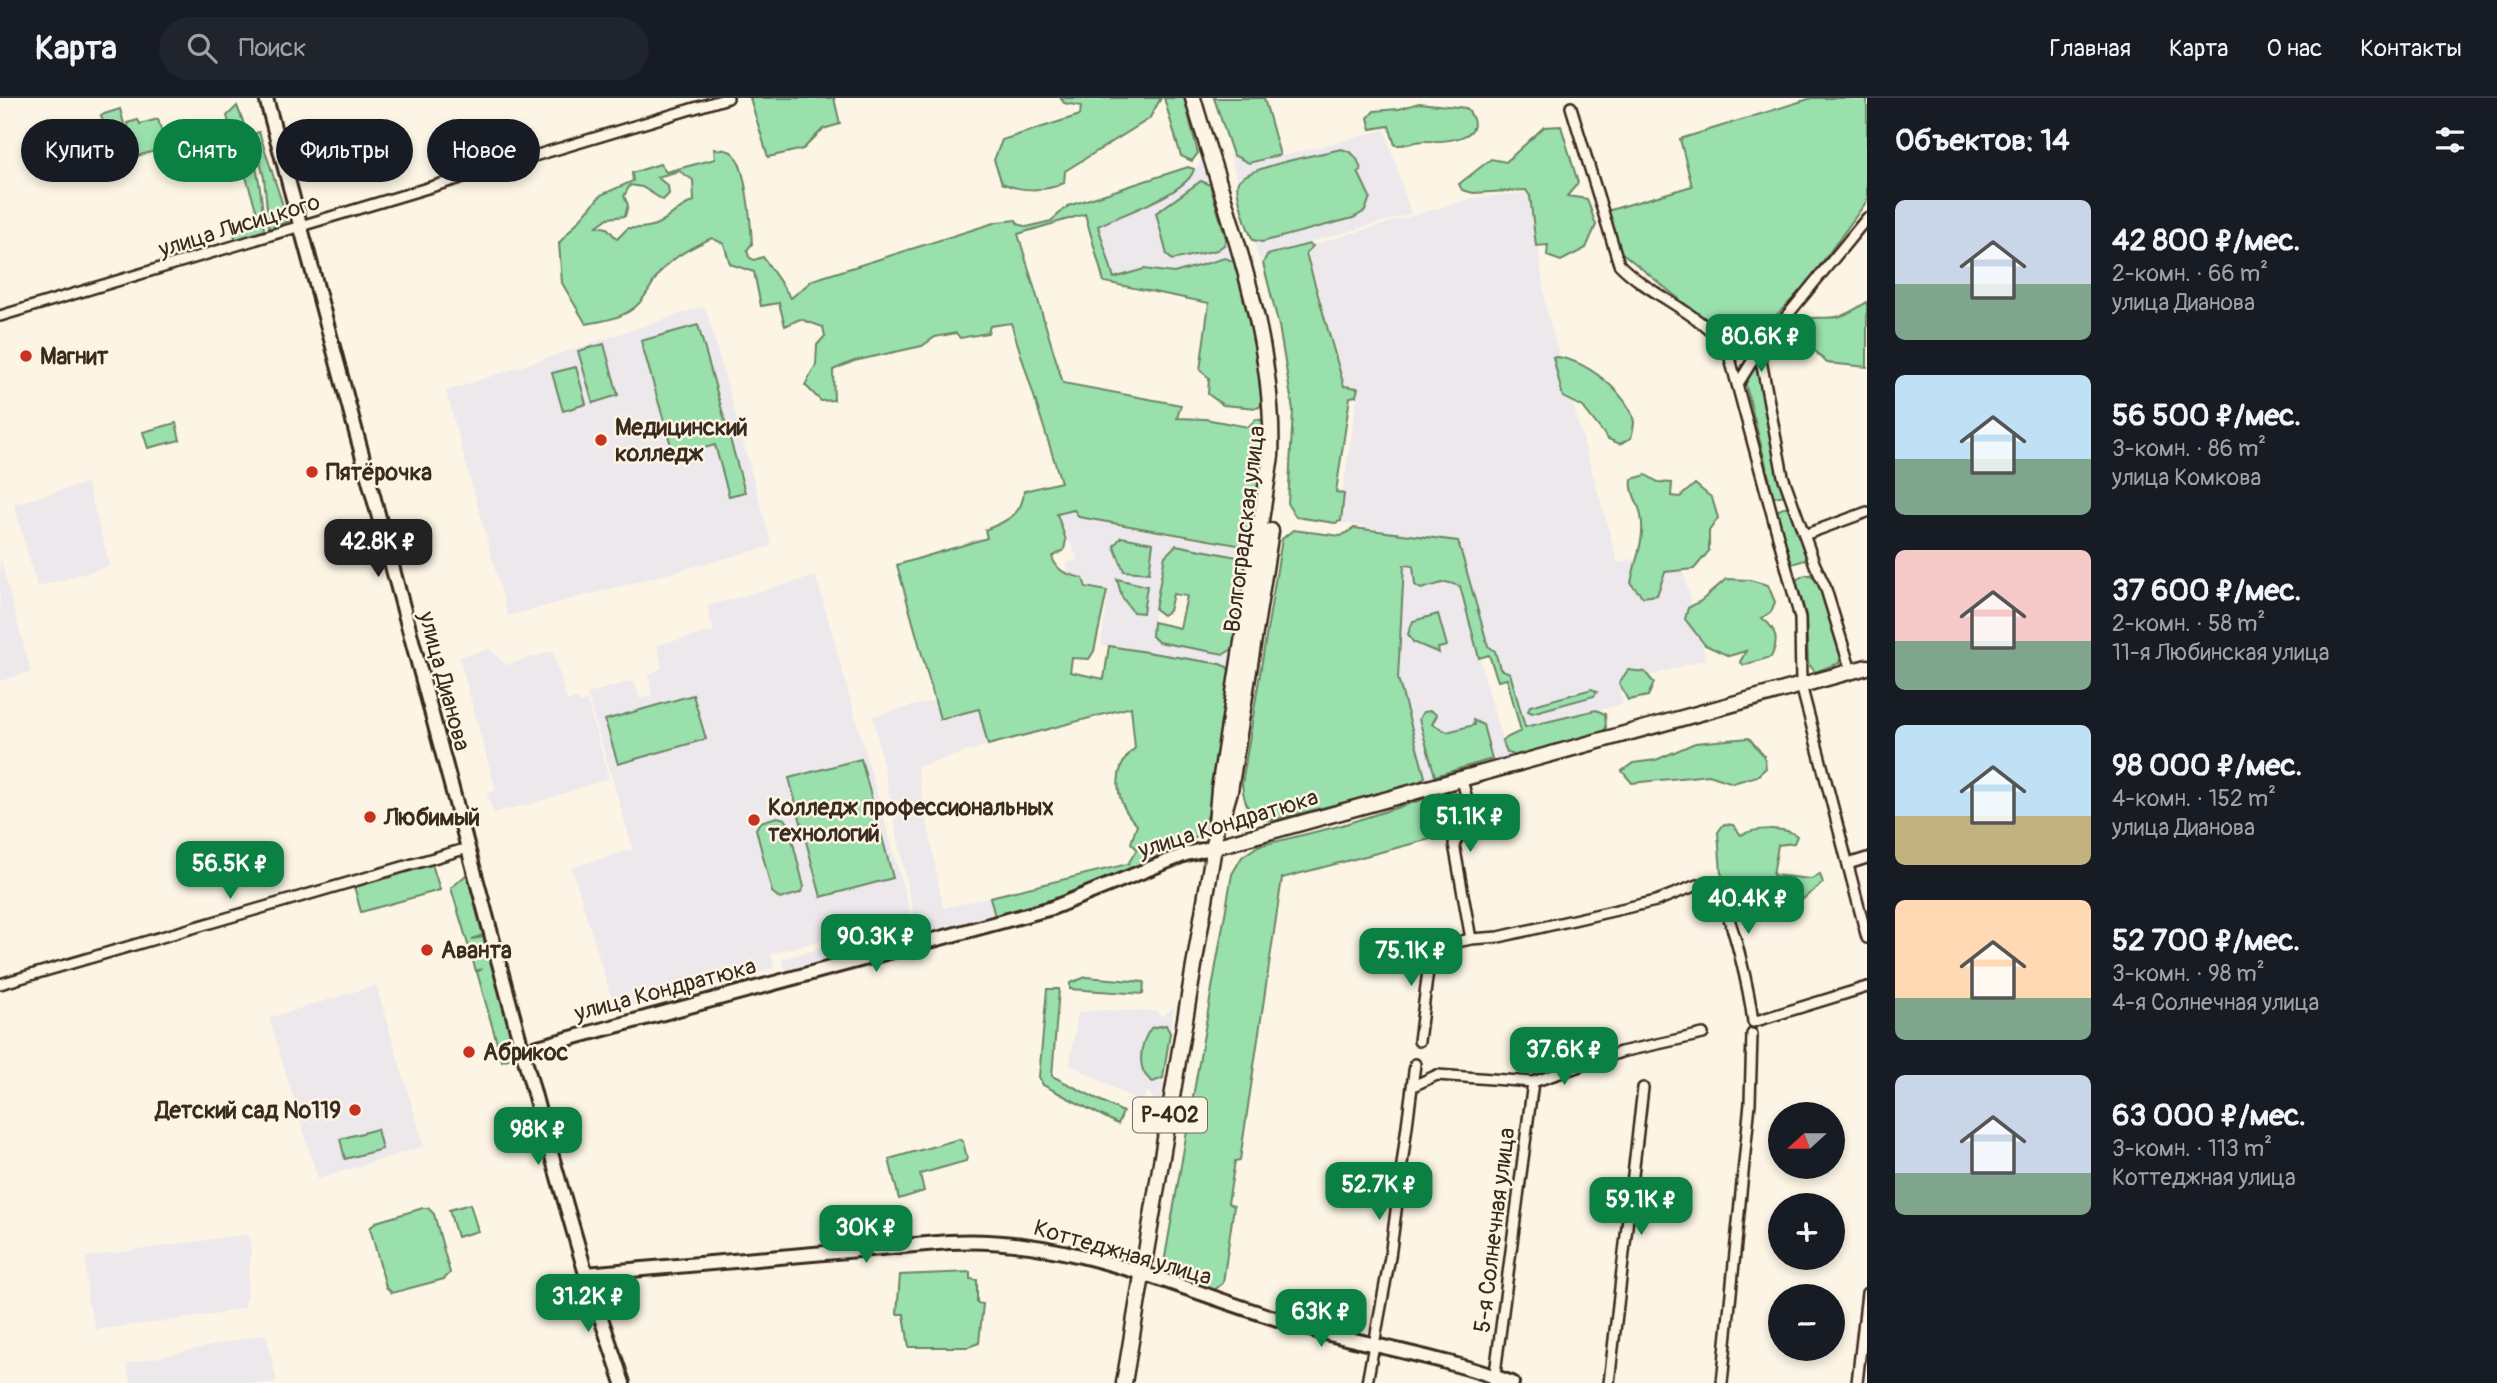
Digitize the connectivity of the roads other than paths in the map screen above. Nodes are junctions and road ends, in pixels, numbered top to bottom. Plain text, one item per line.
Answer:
1 (266, 98) edge
2 (729, 98) edge
3 (1193, 98) edge
4 (1202, 98) edge
5 (1571, 107) dead end
6 (1867, 218) edge
7 (301, 227) junction
8 (0, 316) edge
9 (1759, 349) junction
10 (1738, 384) junction
11 (1867, 512) edge
12 (1804, 535) junction
13 (1867, 667) edge
14 (1851, 671) junction
15 (1801, 685) junction
16 (1462, 780) junction
17 (1214, 846) junction
18 (468, 848) junction
19 (1867, 858) edge
20 (1848, 864) junction
21 (1867, 938) edge
22 (1471, 939) junction
23 (0, 984) edge
24 (1867, 987) edge
25 (1703, 1034) dead end
26 (1752, 1034) dead end
27 (1419, 1041) dead end
28 (523, 1051) junction
29 (1415, 1064) dead end
30 (1533, 1082) junction
31 (1413, 1086) junction
32 (1643, 1088) dead end
33 (586, 1274) junction
34 (1144, 1275) junction
35 (1867, 1293) edge
36 (1371, 1346) junction
37 (1494, 1380) edge
38 (623, 1383) edge
39 (1124, 1383) edge
40 (1367, 1383) edge
41 (1513, 1383) edge
42 (1609, 1383) edge
43 (1722, 1383) edge
44 (1857, 1383) edge

1 - 7 street, улица Дианова
2 - 7 street, улица Лисицкого
3 - 17 main road, Волгоградская улица
4 - 17 main road, Волгоградская улица
5 - 10 street
6 - 9 street
7 - 8 street, улица Лисицкого
7 - 18 street, улица Дианова
9 - 10 street
9 - 12 street
10 - 15 street
11 - 12 street
12 - 14 street
13 - 14 main road, улица Кондратюка
14 - 15 main road, улица Кондратюка
15 - 16 main road, улица Кондратюка
15 - 20 street
16 - 17 main road, улица Кондратюка
16 - 22 street
17 - 28 street, улица Кондратюка
17 - 34 main road, Волгоградская улица / Р-402
18 - 23 street
18 - 28 street, улица Дианова
19 - 20 street
20 - 21 street
22 - 24 street
22 - 27 street
25 - 30 street
26 - 43 street
28 - 33 street, улица Дианова
29 - 31 street
30 - 31 street
30 - 37 street, 5-я Солнечная улица
31 - 36 street
32 - 42 street
33 - 34 street, Коттеджная улица
33 - 38 street, улица Дианова
34 - 36 street, Коттеджная улица
34 - 39 main road, Волгоградская улица / Р-402
35 - 44 street
36 - 37 street, Коттеджная улица
36 - 40 street
37 - 41 street, Коттеджная улица

